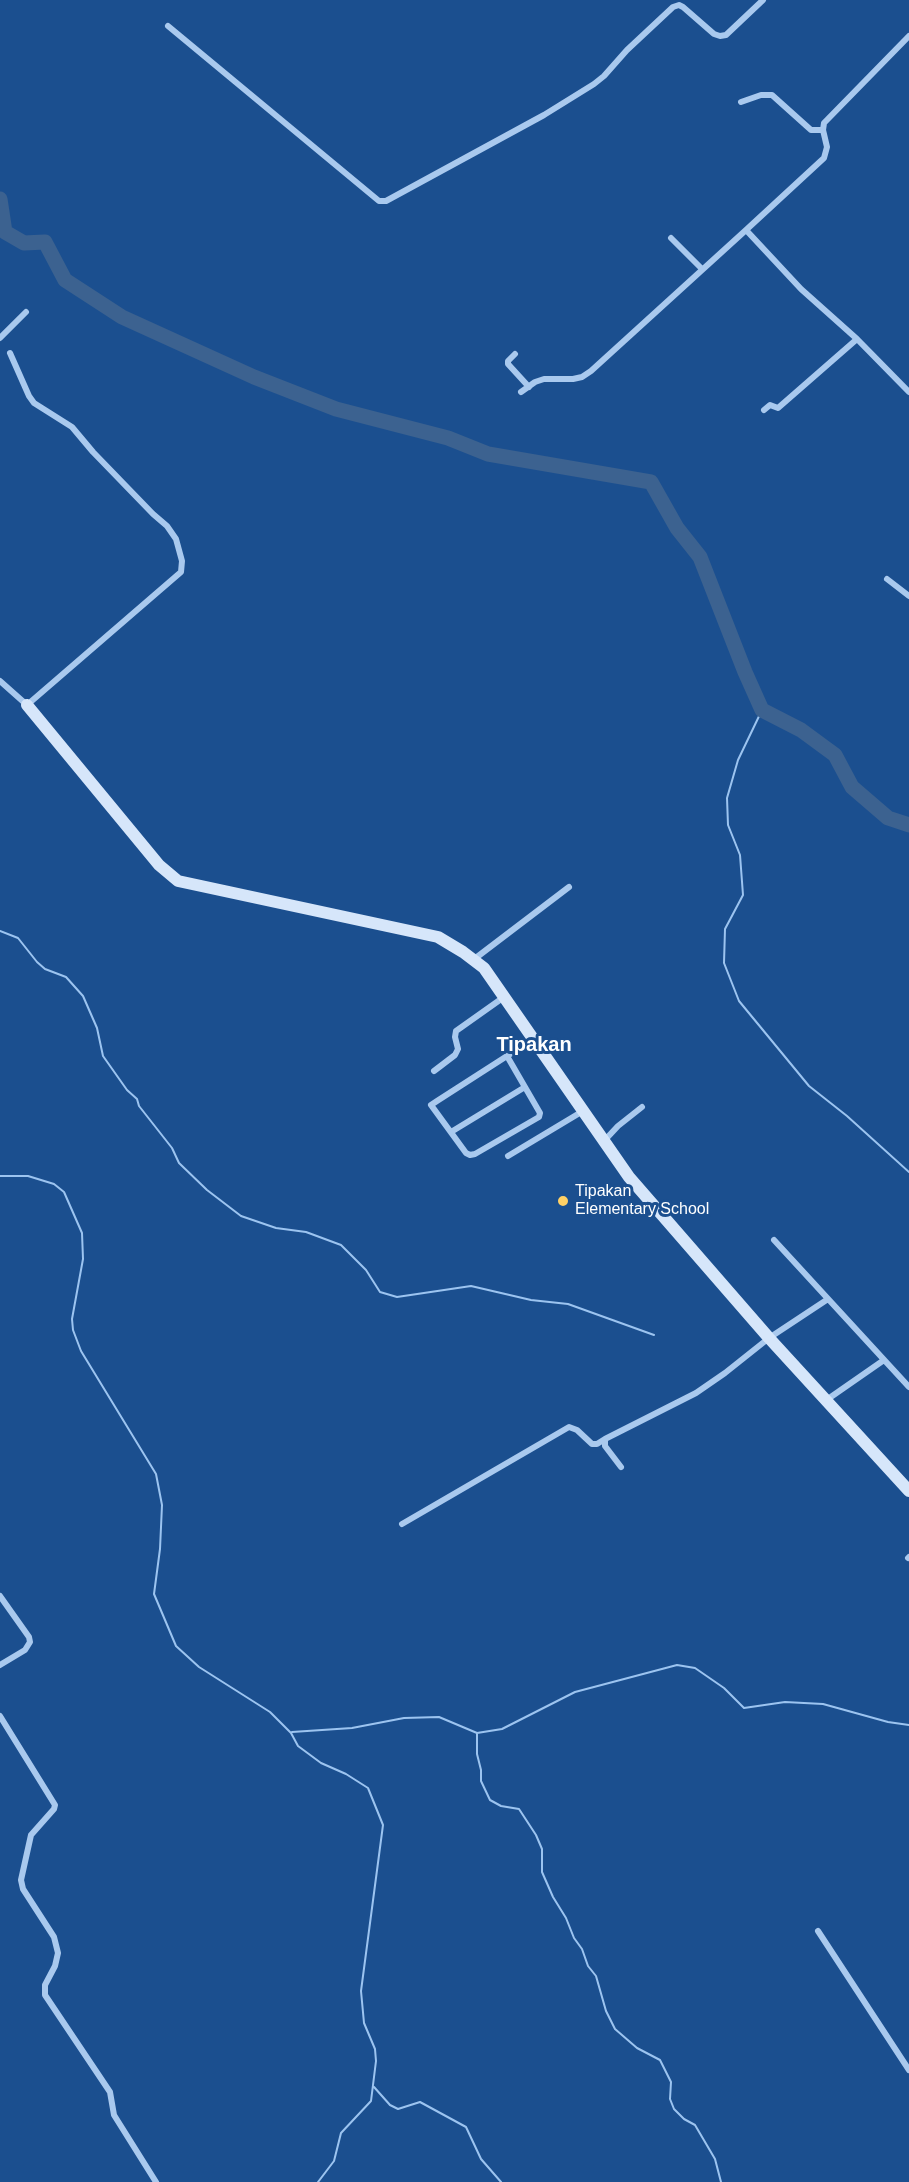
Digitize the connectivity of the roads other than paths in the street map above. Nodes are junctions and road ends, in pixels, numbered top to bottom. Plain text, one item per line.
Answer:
1 (763, 0) edge
2 (168, 26) dead end
3 (909, 36) edge
4 (741, 102) dead end
5 (823, 130) junction
6 (746, 230) junction
7 (672, 238) dead end
8 (702, 269) junction
9 (26, 312) dead end
10 (0, 338) edge
11 (857, 339) junction
12 (10, 353) dead end
13 (515, 354) dead end
14 (529, 387) junction
15 (521, 392) dead end
16 (909, 392) edge
17 (764, 410) dead end
18 (887, 579) dead end
19 (909, 596) edge
20 (0, 681) edge
21 (27, 705) junction
22 (569, 887) dead end
23 (473, 960) junction
24 (505, 997) junction
25 (534, 1040) junction
26 (507, 1056) junction
27 (434, 1071) dead end
28 (525, 1087) junction
29 (642, 1107) dead end
30 (583, 1111) junction
31 (451, 1132) junction
32 (604, 1141) junction
33 (508, 1156) dead end
34 (774, 1240) dead end
35 (828, 1299) junction
36 (769, 1338) junction
37 (884, 1360) junction
38 (909, 1387) edge
39 (825, 1401) junction
40 (605, 1439) junction
41 (621, 1467) dead end
42 (908, 1488) edge
43 (402, 1524) dead end
44 (0, 1596) edge
45 (0, 1665) edge
46 (0, 1716) edge
47 (818, 1931) dead end
48 (909, 2070) edge
49 (156, 2182) edge

1 - 2 street
3 - 5 street
4 - 5 street
5 - 6 street
6 - 8 street
6 - 11 street
7 - 8 street
8 - 14 street
9 - 10 street
11 - 16 street
11 - 17 street
12 - 21 street
13 - 14 street
14 - 15 street
18 - 19 street
20 - 21 street
21 - 23 street
22 - 23 street
23 - 24 street
24 - 25 street
24 - 27 street
25 - 26 street
25 - 30 street
26 - 28 street
26 - 31 street
28 - 31 street
28 - 31 street
29 - 32 street
30 - 32 street
30 - 33 street
32 - 36 street
34 - 35 street
35 - 36 street
35 - 37 street
36 - 39 street
36 - 40 street
37 - 38 street
37 - 39 street
39 - 42 street
40 - 41 street
40 - 43 street
44 - 45 street
46 - 49 street
47 - 48 street

